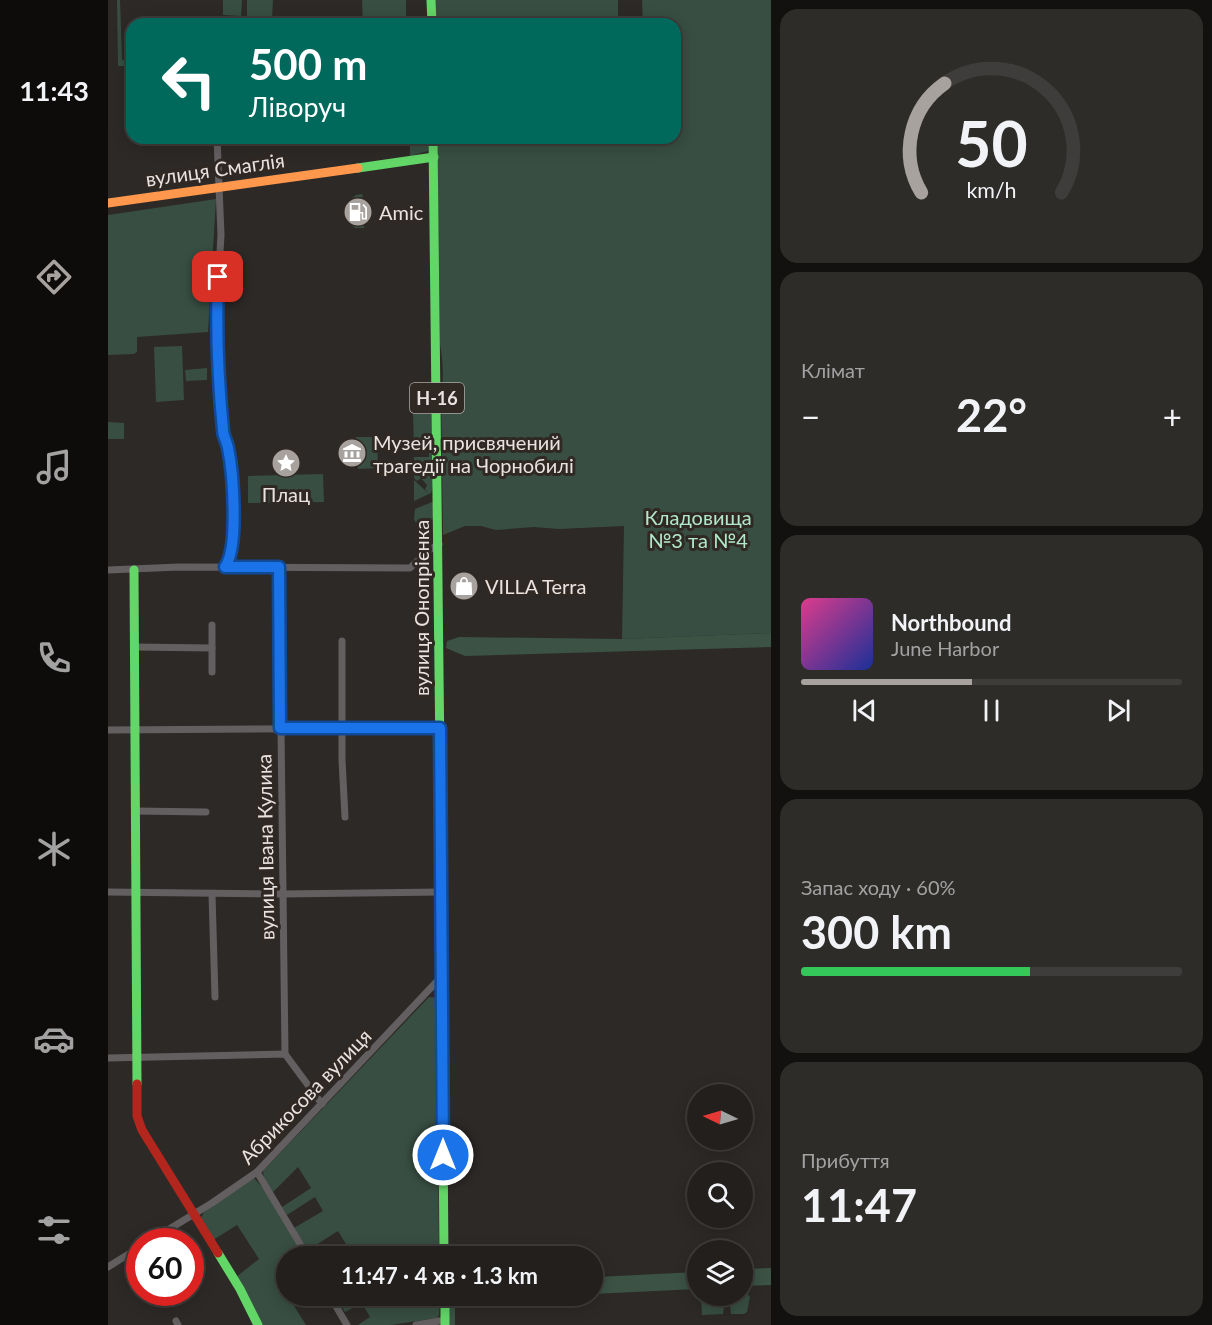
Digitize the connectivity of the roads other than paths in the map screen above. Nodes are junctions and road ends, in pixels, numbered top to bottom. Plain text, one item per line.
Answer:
1 (431, 0) edge
2 (432, 18) edge
3 (217, 144) edge
4 (433, 144) edge
5 (434, 157) junction
6 (219, 187) junction
7 (108, 202) edge
8 (439, 544) junction
9 (225, 567) junction
10 (279, 567) junction
11 (108, 570) edge
12 (134, 570) junction
13 (212, 625) dead end
14 (342, 641) dead end
15 (135, 647) junction
16 (212, 648) junction
17 (212, 672) dead end
18 (280, 728) junction
19 (342, 728) junction
20 (440, 728) junction
21 (108, 730) edge
22 (136, 730) junction
23 (136, 811) junction
24 (206, 812) dead end
25 (345, 817) dead end
26 (108, 892) edge
27 (136, 892) junction
28 (441, 892) junction
29 (212, 894) junction
30 (282, 894) junction
31 (442, 976) junction
32 (215, 997) dead end
33 (285, 1054) junction
34 (108, 1058) edge
35 (138, 1058) junction
36 (322, 1104) junction
37 (258, 1172) junction
38 (194, 1214) junction
39 (171, 1228) edge
40 (302, 1246) edge
41 (444, 1246) edge
42 (126, 1256) edge
43 (108, 1267) edge
44 (336, 1306) edge
45 (445, 1306) edge
46 (445, 1323) edge
47 (258, 1325) edge
48 (347, 1325) edge
49 (416, 1325) edge

1 - 2 main road
3 - 6 street
4 - 5 main road, вулиця Онопрієнка / Н-16
5 - 6 main road, вулиця Смаглія
5 - 8 main road, вулиця Онопрієнка / Н-16
6 - 7 main road, вулиця Смаглія
6 - 9 street
8 - 10 street
8 - 20 main road, вулиця Онопрієнка / Н-16
9 - 10 street
9 - 12 street
10 - 18 street, вулиця Івана Кулика
11 - 12 street
12 - 15 main road
13 - 16 street
14 - 19 street
15 - 16 street
15 - 22 main road
16 - 17 street
18 - 19 street
18 - 22 street
18 - 30 street, вулиця Івана Кулика
19 - 20 street
19 - 25 street
20 - 28 main road, вулиця Онопрієнка / Н-16
21 - 22 street
22 - 23 main road
23 - 24 street
23 - 27 main road
26 - 27 street
27 - 29 street
27 - 35 main road
28 - 30 street
28 - 31 main road, вулиця Онопрієнка / Н-16
29 - 30 street
29 - 32 street
30 - 33 street, вулиця Івана Кулика
31 - 36 street, Абрикосова вулиця
31 - 41 main road, вулиця Онопрієнка / Н-16
33 - 35 street
33 - 36 street
34 - 35 street
35 - 38 main road
36 - 37 street, Абрикосова вулиця
37 - 38 street, Абрикосова вулиця
37 - 40 street
38 - 39 street, Абрикосова вулиця
38 - 47 main road
42 - 43 street
44 - 48 street
45 - 46 main road
46 - 49 street

